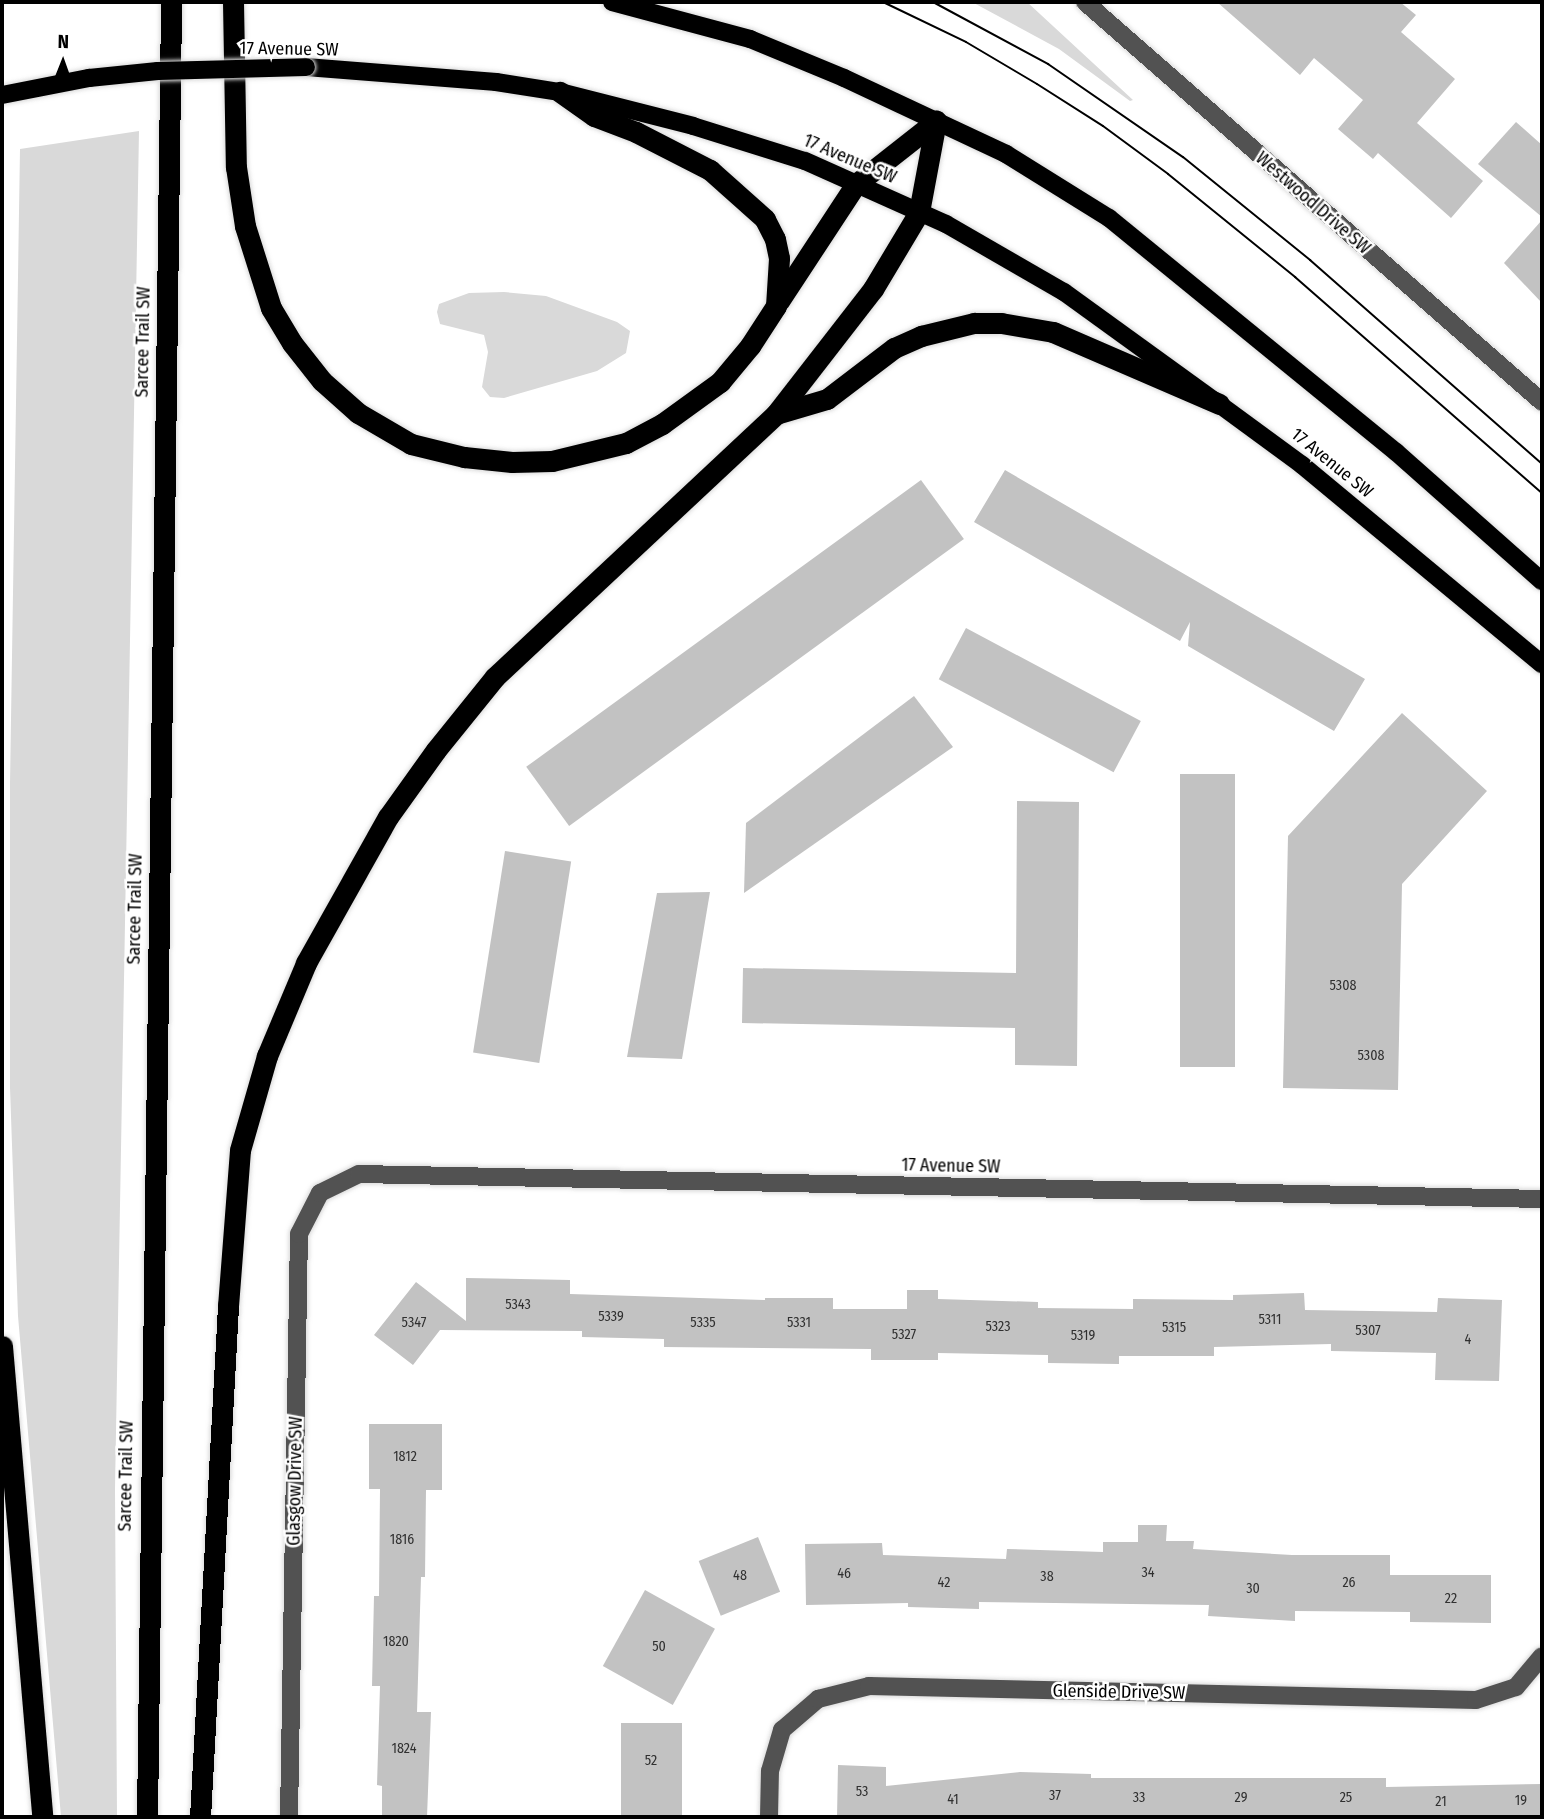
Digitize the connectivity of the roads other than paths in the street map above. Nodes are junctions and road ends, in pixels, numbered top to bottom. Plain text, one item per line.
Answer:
1 (171, 2) edge
2 (233, 2) edge
3 (612, 2) edge
4 (1085, 2) edge
5 (560, 92) junction
6 (2, 95) edge
7 (936, 121) junction
8 (856, 184) junction
9 (919, 212) junction
10 (776, 306) junction
11 (1542, 402) edge
12 (1219, 404) junction
13 (776, 414) junction
14 (1542, 581) edge
15 (1542, 664) edge
16 (359, 1174) joint
17 (1542, 1199) edge
18 (2, 1346) edge
19 (1542, 1656) edge
20 (43, 1817) edge
21 (147, 1817) edge
22 (200, 1817) edge
23 (289, 1817) edge
24 (769, 1817) edge

1 - 21 highway, Sarcee Trail SW
2 - 10 highway
3 - 7 main road
4 - 11 street, Westwood Drive SW
5 - 6 main road, 17 Avenue SW, bridge
5 - 8 main road, 17 Avenue SW
5 - 10 highway
7 - 8 highway
7 - 9 highway
7 - 14 main road
8 - 9 main road, 17 Avenue SW
8 - 10 highway
9 - 12 main road, 17 Avenue SW
9 - 13 highway
12 - 13 highway
12 - 15 main road, 17 Avenue SW
13 - 22 highway
16 - 17 street, 17 Avenue SW
16 - 23 street, Glasgow Drive SW
18 - 20 highway
19 - 24 street, Glenside Drive SW

